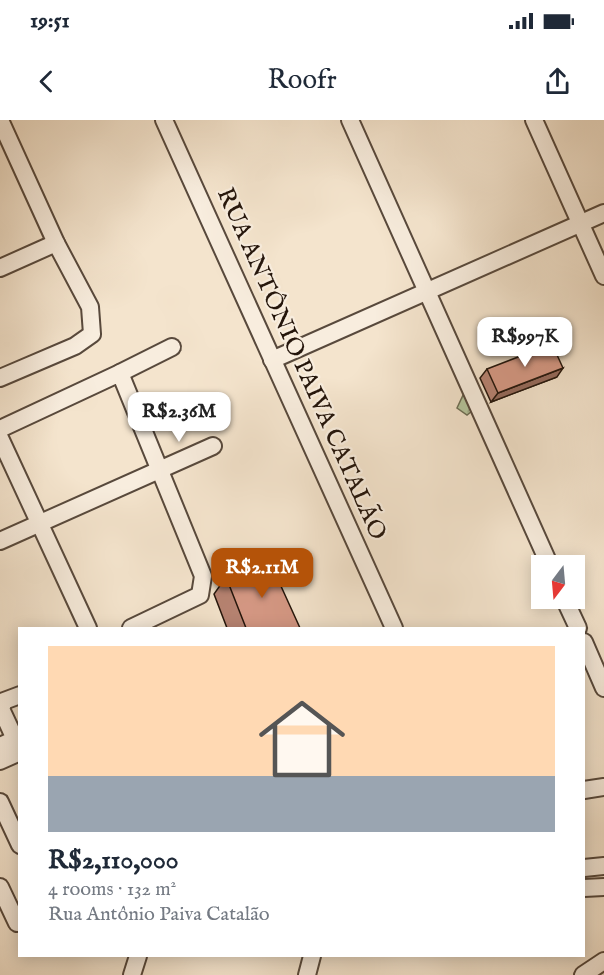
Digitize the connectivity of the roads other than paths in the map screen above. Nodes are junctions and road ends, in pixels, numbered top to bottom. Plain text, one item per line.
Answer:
1 (0, 120) edge
2 (164, 120) edge
3 (350, 120) edge
4 (534, 120) edge
5 (7, 153) edge
6 (604, 213) edge
7 (581, 224) junction
8 (56, 243) junction
9 (0, 268) edge
10 (604, 276) edge
11 (428, 291) junction
12 (172, 347) dead end
13 (272, 360) junction
14 (120, 373) junction
15 (0, 378) edge
16 (0, 429) edge
17 (0, 438) edge
18 (213, 446) dead end
19 (160, 471) junction
20 (38, 523) junction
21 (0, 541) edge
22 (545, 555) edge
23 (569, 609) edge
24 (88, 627) edge
25 (133, 627) edge
26 (394, 627) edge
27 (578, 627) edge
28 (585, 644) edge
29 (604, 688) edge
30 (18, 696) edge
31 (13, 744) edge
32 (0, 761) edge
33 (604, 787) edge
34 (585, 789) edge
35 (0, 802) edge
36 (5, 827) edge
37 (18, 843) edge
38 (604, 866) edge
39 (585, 868) edge
40 (0, 887) edge
41 (604, 887) edge
42 (585, 888) edge
43 (9, 903) edge
44 (18, 921) edge
45 (18, 923) edge
46 (0, 925) edge
47 (138, 957) edge
48 (312, 957) edge
49 (604, 961) edge
50 (132, 975) edge
51 (307, 975) edge
52 (583, 975) edge

1 - 5 street
2 - 13 street, RUA ANTÔNIO PAIVA CATALÃO
3 - 11 street
4 - 7 street
5 - 8 street
6 - 7 street
7 - 10 street
7 - 11 street
8 - 9 street
8 - 15 street
11 - 13 street
11 - 22 street
12 - 14 street
13 - 26 street, RUA ANTÔNIO PAIVA CATALÃO
14 - 16 street
14 - 19 street
17 - 20 street
18 - 19 street
19 - 20 street
19 - 25 street
20 - 21 street
20 - 24 street
23 - 27 street
28 - 29 street
30 - 31 street
31 - 32 street
33 - 34 street
35 - 36 street
36 - 37 street
38 - 39 street
40 - 43 street
41 - 42 street
43 - 44 street
45 - 46 street
47 - 50 street
48 - 51 street
49 - 52 street

